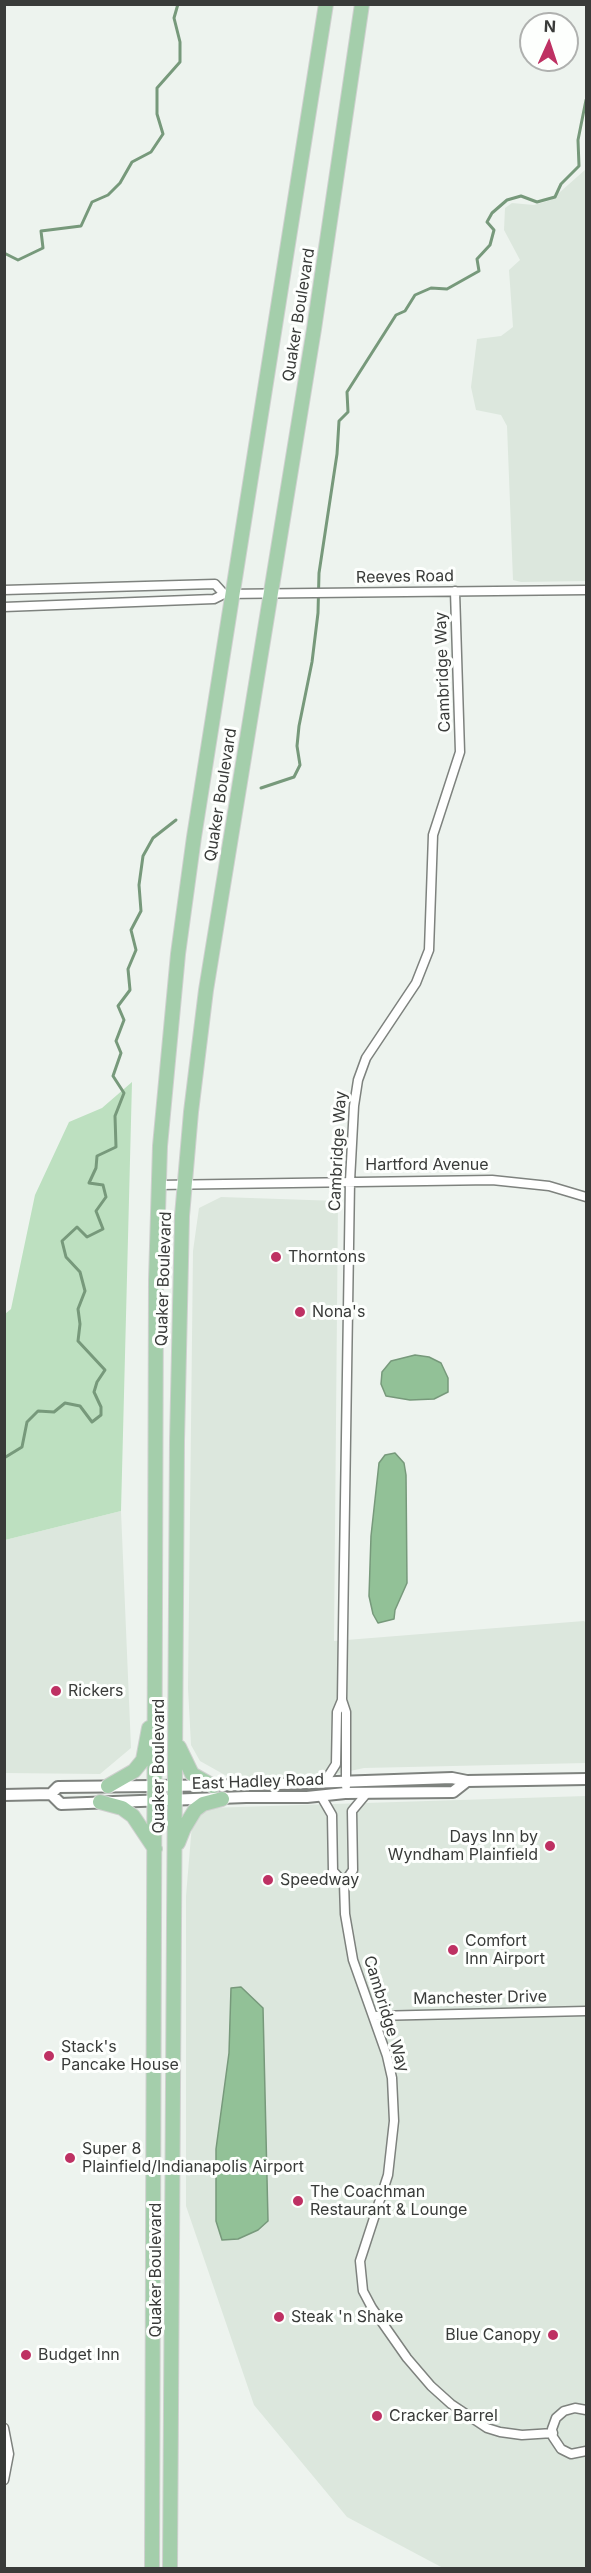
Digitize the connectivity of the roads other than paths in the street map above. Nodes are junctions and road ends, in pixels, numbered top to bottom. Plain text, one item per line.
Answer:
1 (326, 4) edge
2 (362, 4) edge
3 (4, 590) edge
4 (586, 590) edge
5 (455, 591) junction
6 (228, 594) junction
7 (270, 594) junction
8 (4, 608) edge
9 (350, 1181) junction
10 (185, 1184) junction
11 (158, 1185) junction
12 (586, 1197) edge
13 (155, 1696) junction
14 (342, 1700) junction
15 (175, 1738) junction
16 (586, 1779) edge
17 (346, 1781) junction
18 (467, 1781) junction
19 (324, 1783) junction
20 (155, 1785) junction
21 (108, 1786) junction
22 (175, 1786) junction
23 (213, 1786) junction
24 (345, 1793) junction
25 (367, 1793) junction
26 (51, 1794) junction
27 (4, 1795) edge
28 (321, 1796) junction
29 (222, 1799) junction
30 (155, 1801) junction
31 (175, 1801) junction
32 (100, 1802) junction
33 (155, 1850) junction
34 (175, 1850) junction
35 (344, 1883) junction
36 (586, 2011) edge
37 (374, 2016) junction
38 (586, 2410) edge
39 (4, 2428) edge
40 (553, 2433) junction
41 (586, 2451) edge
42 (4, 2480) edge
43 (152, 2568) edge
44 (171, 2568) edge

1 - 6 main road, Quaker Boulevard
2 - 7 main road, Quaker Boulevard
3 - 6 street, Reeves Road
4 - 5 street, Reeves Road
5 - 7 street, Reeves Road
5 - 9 street, Cambridge Way
6 - 7 street, Reeves Road
6 - 8 street, Reeves Road
6 - 11 main road, Quaker Boulevard
7 - 10 main road, Quaker Boulevard
9 - 10 street, Hartford Avenue
9 - 12 street, Hartford Avenue
9 - 14 street, Cambridge Way
10 - 11 street, Hartford Avenue
10 - 15 main road, Quaker Boulevard
11 - 13 main road, Quaker Boulevard
13 - 20 main road, Quaker Boulevard
13 - 21 main road
14 - 17 street, Cambridge Way
14 - 19 street, Cambridge Way
15 - 22 main road, Quaker Boulevard
15 - 23 main road
16 - 18 street, East Hadley Road
17 - 18 street, East Hadley Road
17 - 19 street, East Hadley Road
17 - 24 street, Cambridge Way
18 - 25 street, East Hadley Road
19 - 23 street, East Hadley Road
20 - 21 street, East Hadley Road
20 - 22 street, East Hadley Road
20 - 30 main road, Quaker Boulevard
21 - 26 street, East Hadley Road
22 - 23 street, East Hadley Road
22 - 31 main road, Quaker Boulevard
24 - 25 street, East Hadley Road
24 - 28 street, East Hadley Road
25 - 35 street, Cambridge Way
26 - 27 street, East Hadley Road
26 - 32 street, East Hadley Road
28 - 29 street, East Hadley Road
28 - 35 street, Cambridge Way
29 - 31 street, East Hadley Road
29 - 34 main road
30 - 31 street, East Hadley Road
30 - 32 street, East Hadley Road
30 - 33 main road, Quaker Boulevard
31 - 34 main road, Quaker Boulevard
32 - 33 main road
33 - 43 main road, Quaker Boulevard
34 - 44 main road, Quaker Boulevard
35 - 37 street, Cambridge Way
36 - 37 street, Manchester Drive
37 - 40 street, Cambridge Way
38 - 40 street
39 - 42 street
40 - 41 street

